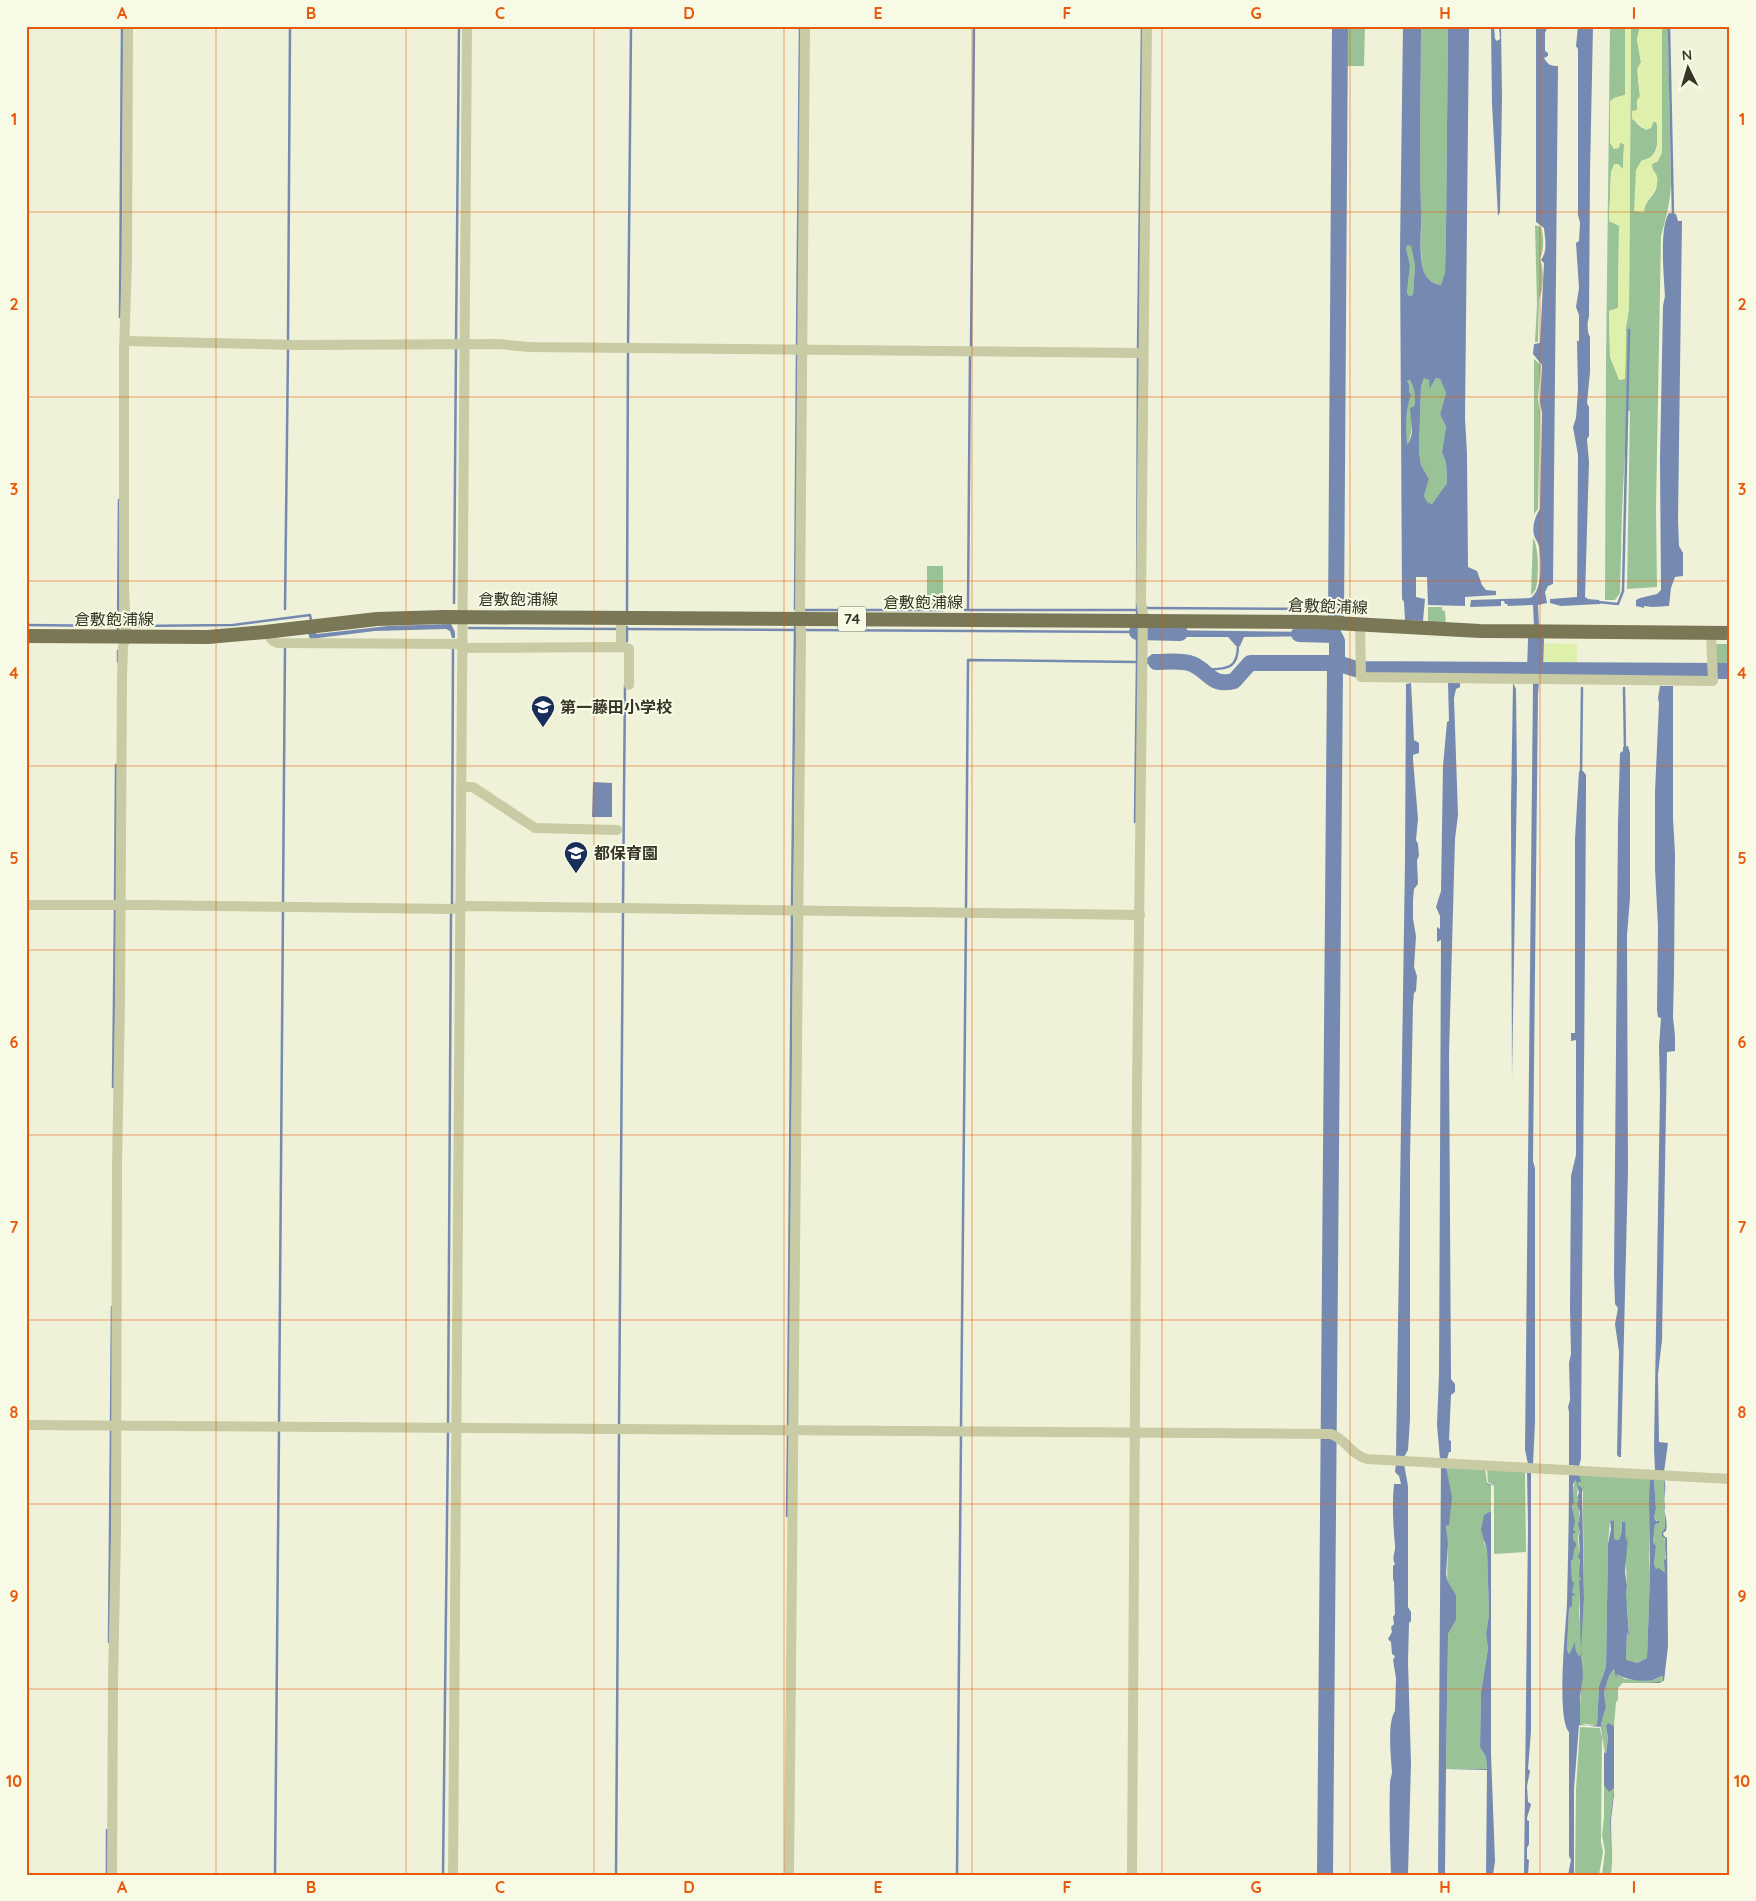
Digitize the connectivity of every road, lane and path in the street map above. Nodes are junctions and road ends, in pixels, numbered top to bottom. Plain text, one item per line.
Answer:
1 (128, 26) edge
2 (467, 26) edge
3 (805, 26) edge
4 (1147, 26) edge
5 (125, 341) junction
6 (459, 345) junction
7 (799, 349) junction
8 (1140, 353) junction
9 (462, 617) junction
10 (1142, 621) junction
11 (1360, 625) junction
12 (621, 626) junction
13 (801, 626) junction
14 (265, 632) junction
15 (1730, 633) edge
16 (1711, 634) junction
17 (26, 636) edge
18 (125, 637) junction
19 (457, 645) junction
20 (621, 647) junction
21 (629, 685) dead end
22 (461, 787) junction
23 (617, 830) dead end
24 (26, 905) edge
25 (116, 905) junction
26 (460, 908) junction
27 (798, 910) junction
28 (1140, 915) junction
29 (26, 1425) edge
30 (112, 1425) junction
31 (457, 1427) junction
32 (793, 1430) junction
33 (1132, 1434) junction
34 (1730, 1479) edge
35 (112, 1875) edge
36 (453, 1875) edge
37 (789, 1875) edge
38 (1132, 1875) edge

1 - 5 street
2 - 6 street
3 - 7 street
4 - 8 street
5 - 6 street
5 - 18 street
6 - 7 street
6 - 9 street
7 - 8 street
7 - 13 street
8 - 10 street
9 - 12 main road, 倉敷飽浦線 / 74
9 - 14 main road, 倉敷飽浦線 / 74
9 - 19 street
10 - 11 main road, 倉敷飽浦線 / 74
10 - 13 main road, 倉敷飽浦線 / 74
10 - 28 street
11 - 16 main road, 倉敷飽浦線 / 74
11 - 16 street
12 - 13 main road, 倉敷飽浦線 / 74
12 - 20 street
13 - 27 street
14 - 18 main road, 倉敷飽浦線 / 74
14 - 19 street
15 - 16 main road, 倉敷飽浦線 / 74
17 - 18 main road, 倉敷飽浦線 / 74
18 - 25 street
19 - 20 street
19 - 22 street
20 - 21 street
22 - 23 street
22 - 26 street
24 - 25 street
25 - 26 street
25 - 30 street
26 - 27 street
26 - 31 street
27 - 28 street
27 - 32 street
28 - 33 street
29 - 30 street
30 - 31 street
30 - 35 street
31 - 32 street
31 - 36 street
32 - 33 street
32 - 37 street
33 - 34 street
33 - 38 street

